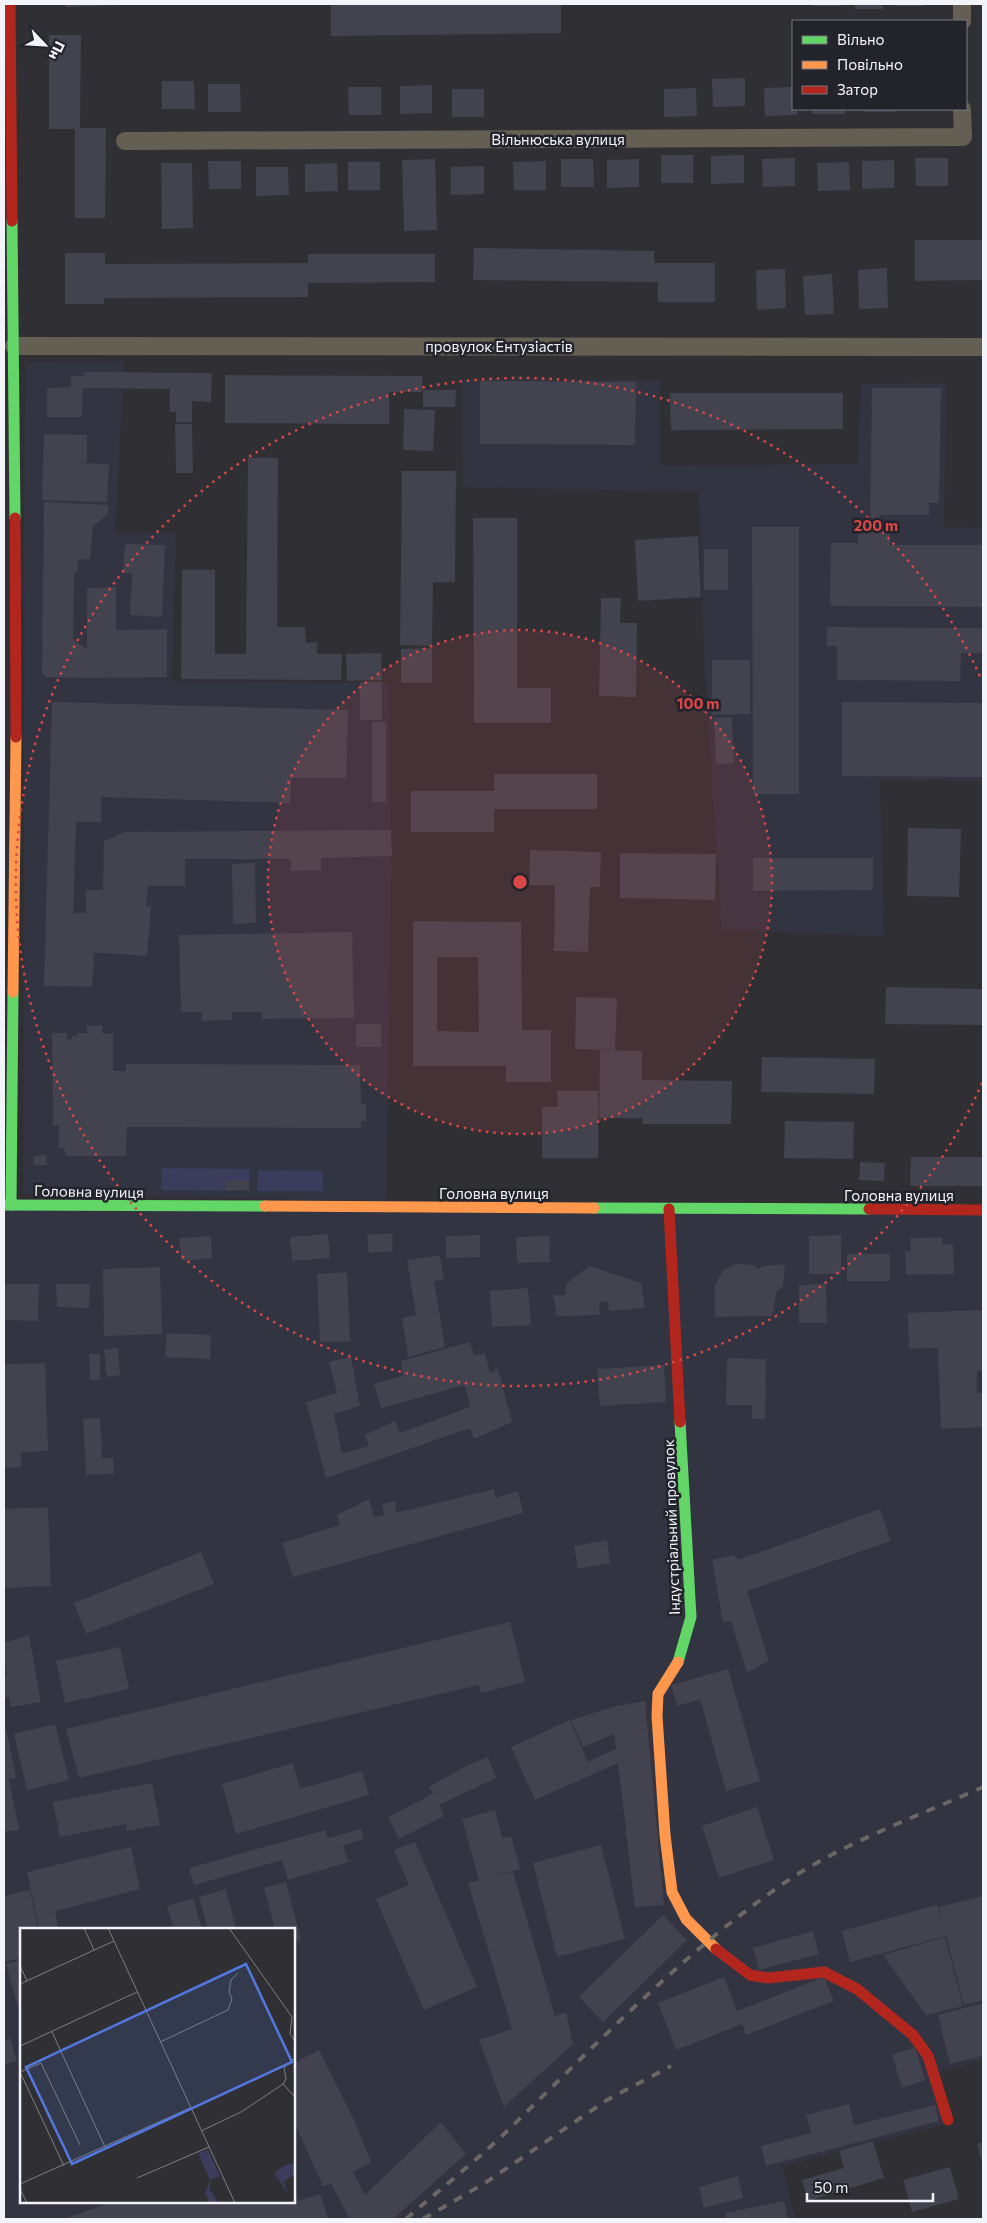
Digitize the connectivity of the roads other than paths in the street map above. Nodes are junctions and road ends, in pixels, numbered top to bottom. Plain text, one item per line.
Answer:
1 (10, 4) edge
2 (962, 4) edge
3 (962, 20) edge
4 (962, 110) edge
5 (125, 141) dead end
6 (14, 346) junction
7 (983, 347) edge
8 (7, 1205) edge
9 (669, 1209) junction
10 (983, 1210) edge
11 (948, 2120) dead end

1 - 6 street
2 - 3 street
4 - 5 street, Вільнюська вулиця
6 - 7 street, провулок Ентузіастів
6 - 8 street
8 - 9 street, Головна вулиця
9 - 10 street, Головна вулиця
9 - 11 street, Індустріальний провулок

